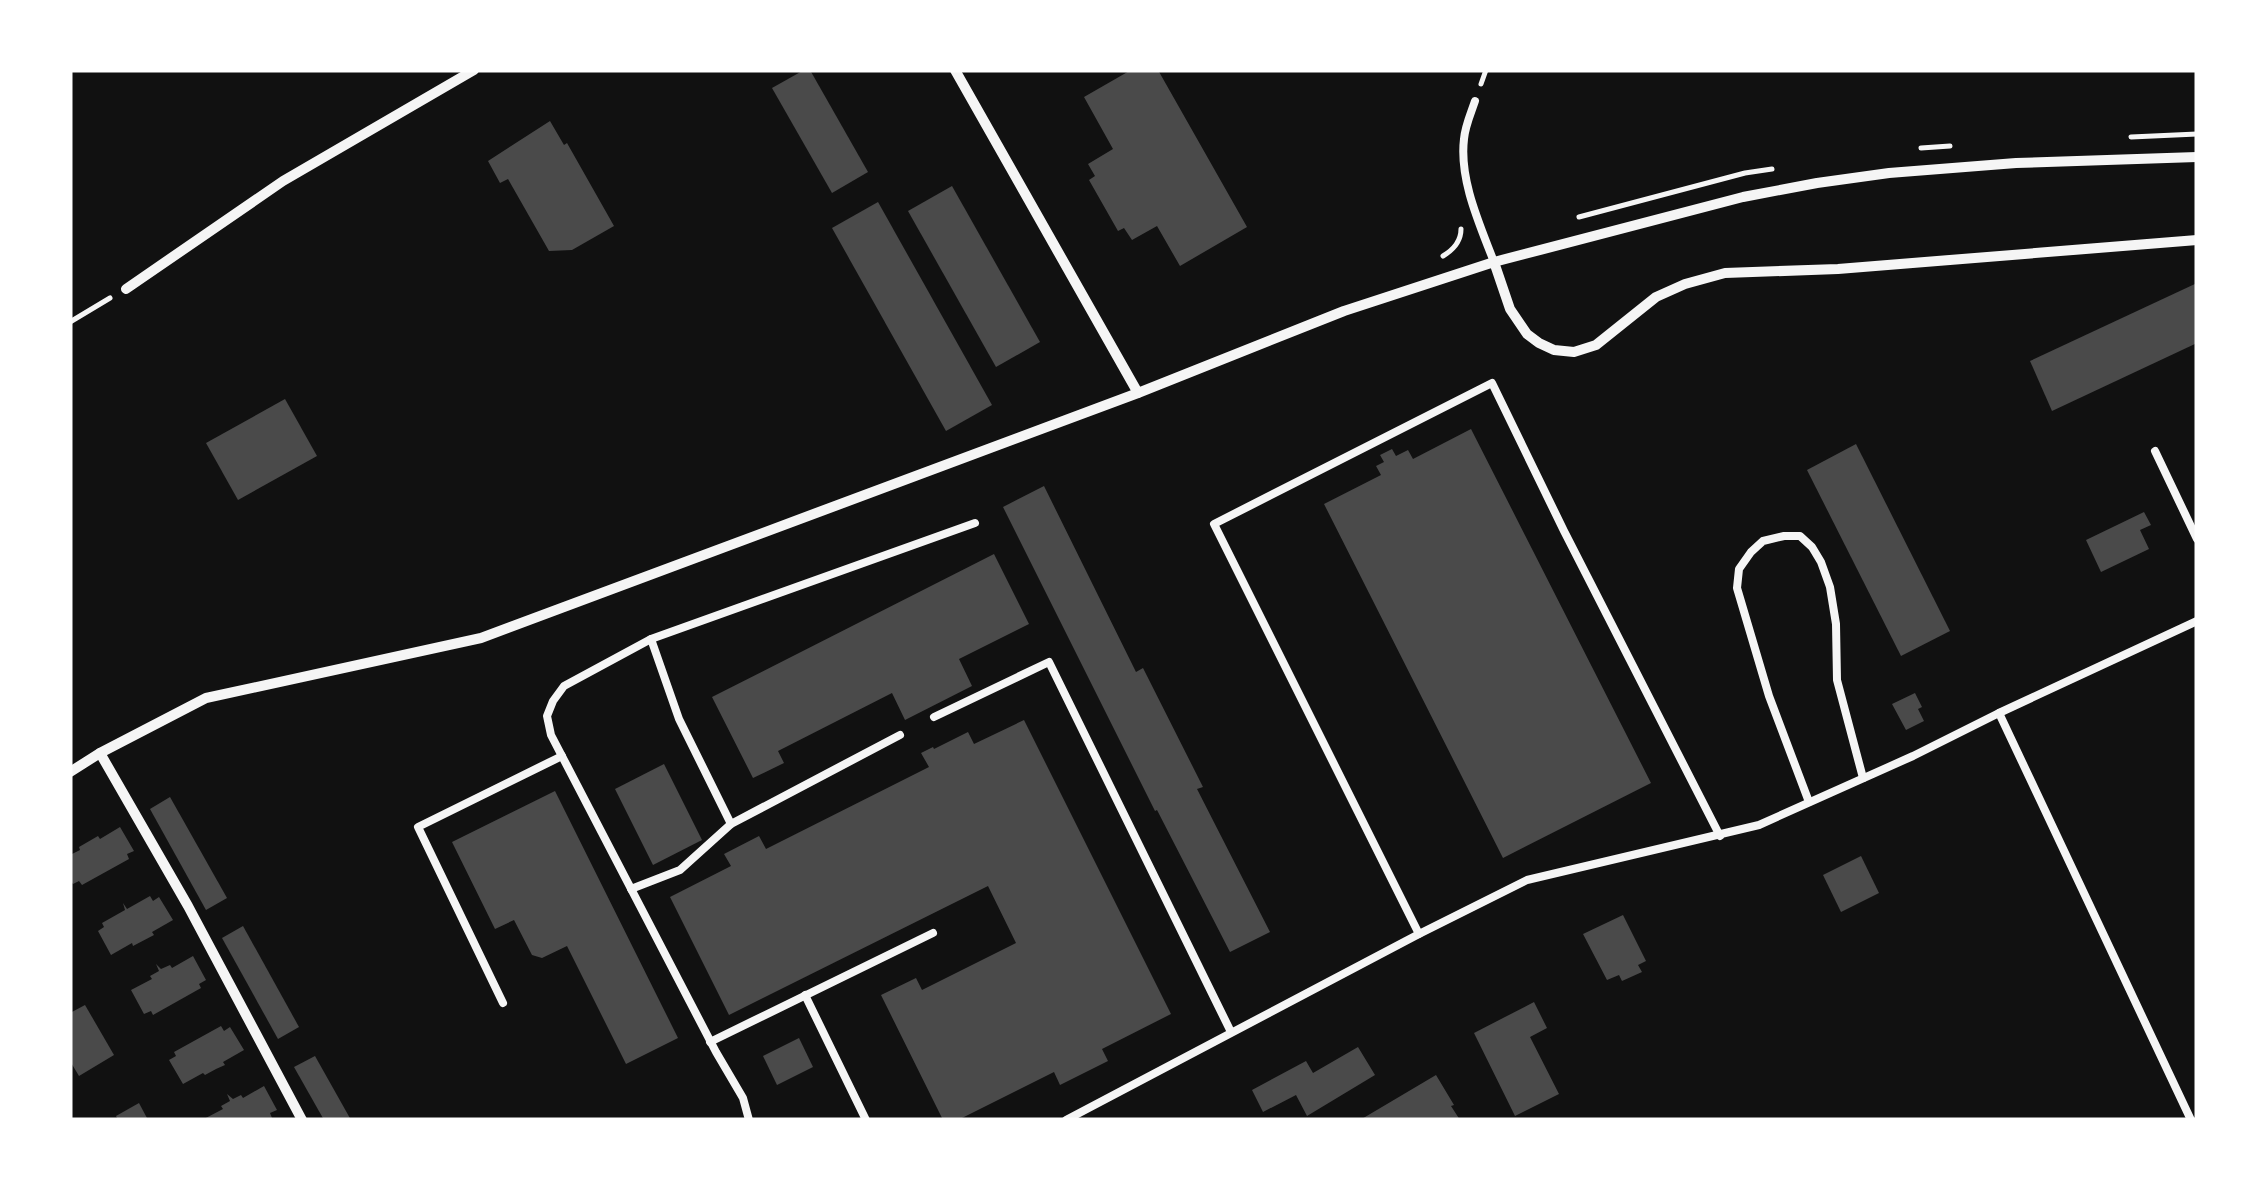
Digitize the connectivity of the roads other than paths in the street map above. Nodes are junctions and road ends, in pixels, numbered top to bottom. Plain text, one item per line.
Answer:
1 (474, 70) edge
2 (954, 70) edge
3 (1475, 101) dead end
4 (2197, 157) edge
5 (2197, 240) edge
6 (1494, 262) junction
7 (126, 289) road end
8 (1138, 394) junction
9 (2155, 451) dead end
10 (975, 523) dead end
11 (2197, 539) edge
12 (2197, 621) edge
13 (651, 639) junction
14 (1998, 713) junction
15 (934, 716) dead end
16 (900, 735) dead end
17 (100, 753) junction
18 (562, 756) junction
19 (70, 772) edge
20 (1863, 778) junction
21 (1809, 802) junction
22 (730, 824) junction
23 (1720, 836) junction
24 (631, 890) junction
25 (933, 933) dead end
26 (1418, 934) junction
27 (805, 996) junction
28 (503, 1003) dead end
29 (1231, 1032) junction
30 (710, 1042) junction
31 (302, 1120) edge
32 (749, 1120) edge
33 (866, 1120) edge
34 (1066, 1120) edge
35 (2191, 1120) edge

1 - 7 street
2 - 8 street
3 - 6 lane
4 - 6 street
5 - 6 street
6 - 8 street
8 - 17 street
9 - 11 lane
10 - 13 lane
12 - 14 lane
13 - 18 lane
13 - 22 lane
14 - 20 lane
14 - 35 lane
15 - 29 lane
16 - 22 lane
17 - 19 street
17 - 31 street
18 - 24 lane
18 - 28 lane
20 - 21 lane
20 - 21 lane
21 - 23 lane
22 - 24 lane
23 - 26 lane
23 - 26 lane
24 - 30 lane
25 - 27 lane
26 - 29 lane
27 - 30 lane
27 - 33 lane
29 - 34 lane
30 - 32 lane

